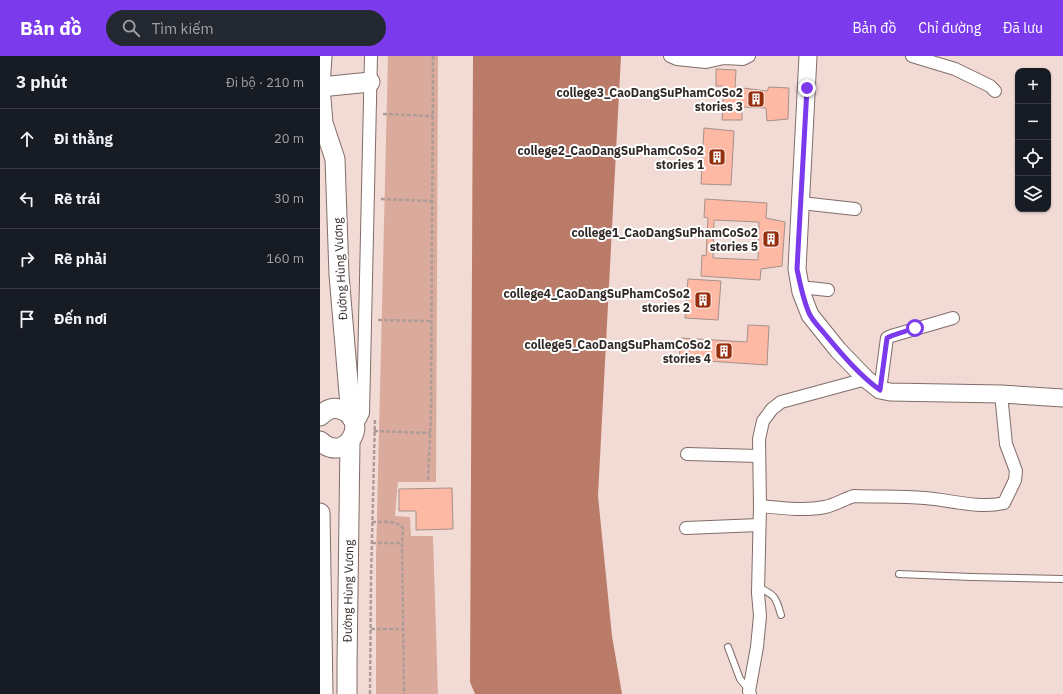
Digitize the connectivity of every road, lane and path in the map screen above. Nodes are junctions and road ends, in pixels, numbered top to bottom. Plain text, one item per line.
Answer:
1 (322, 56) edge
2 (371, 56) edge
3 (433, 56) edge
4 (670, 56) edge
5 (749, 56) edge
6 (808, 56) edge
7 (912, 56) edge
8 (370, 82) junction
9 (320, 87) edge
10 (995, 91) dead end
11 (383, 114) dead end
12 (432, 116) junction
13 (321, 128) edge
14 (381, 199) dead end
15 (432, 201) junction
16 (801, 203) junction
17 (855, 209) dead end
18 (800, 287) junction
19 (828, 290) dead end
20 (953, 318) dead end
21 (378, 320) dead end
22 (432, 320) junction
23 (866, 379) junction
24 (880, 390) junction
25 (1001, 394) junction
26 (1063, 398) edge
27 (320, 416) edge
28 (352, 428) junction
29 (374, 431) dead end
30 (430, 433) junction
31 (320, 441) edge
32 (687, 454) dead end
33 (758, 456) junction
34 (428, 480) dead end
35 (760, 506) junction
36 (320, 513) edge
37 (372, 522) dead end
38 (759, 525) junction
39 (686, 528) dead end
40 (372, 543) dead end
41 (402, 543) junction
42 (899, 574) dead end
43 (1063, 579) edge
44 (758, 588) junction
45 (781, 615) dead end
46 (371, 629) dead end
47 (404, 629) junction
48 (728, 647) dead end
49 (750, 692) edge
50 (323, 694) edge
51 (347, 694) edge
52 (404, 694) edge

1 - 9 main road, Đường Hùng Vương
2 - 8 street
3 - 12 path
4 - 5 street
6 - 16 street
7 - 10 street
8 - 9 main road
8 - 28 street
9 - 13 main road, Đường Hùng Vương
11 - 12 path
12 - 15 path
13 - 28 main road, Đường Hùng Vương
14 - 15 path
15 - 22 path
16 - 17 street
16 - 18 street
18 - 19 street
18 - 23 street
20 - 24 street
21 - 22 path
22 - 30 path
23 - 24 street
23 - 33 street
24 - 25 street
25 - 26 street
25 - 35 street
27 - 28 main road
28 - 31 main road
28 - 51 main road, Đường Hùng Vương
29 - 30 path
30 - 34 path
32 - 33 street
33 - 35 street
35 - 38 street
36 - 50 main road
37 - 41 path
38 - 39 street
38 - 44 street
40 - 41 path
41 - 47 path
42 - 43 lane
44 - 45 lane
44 - 49 street
46 - 47 path
47 - 52 path
48 - 49 lane

